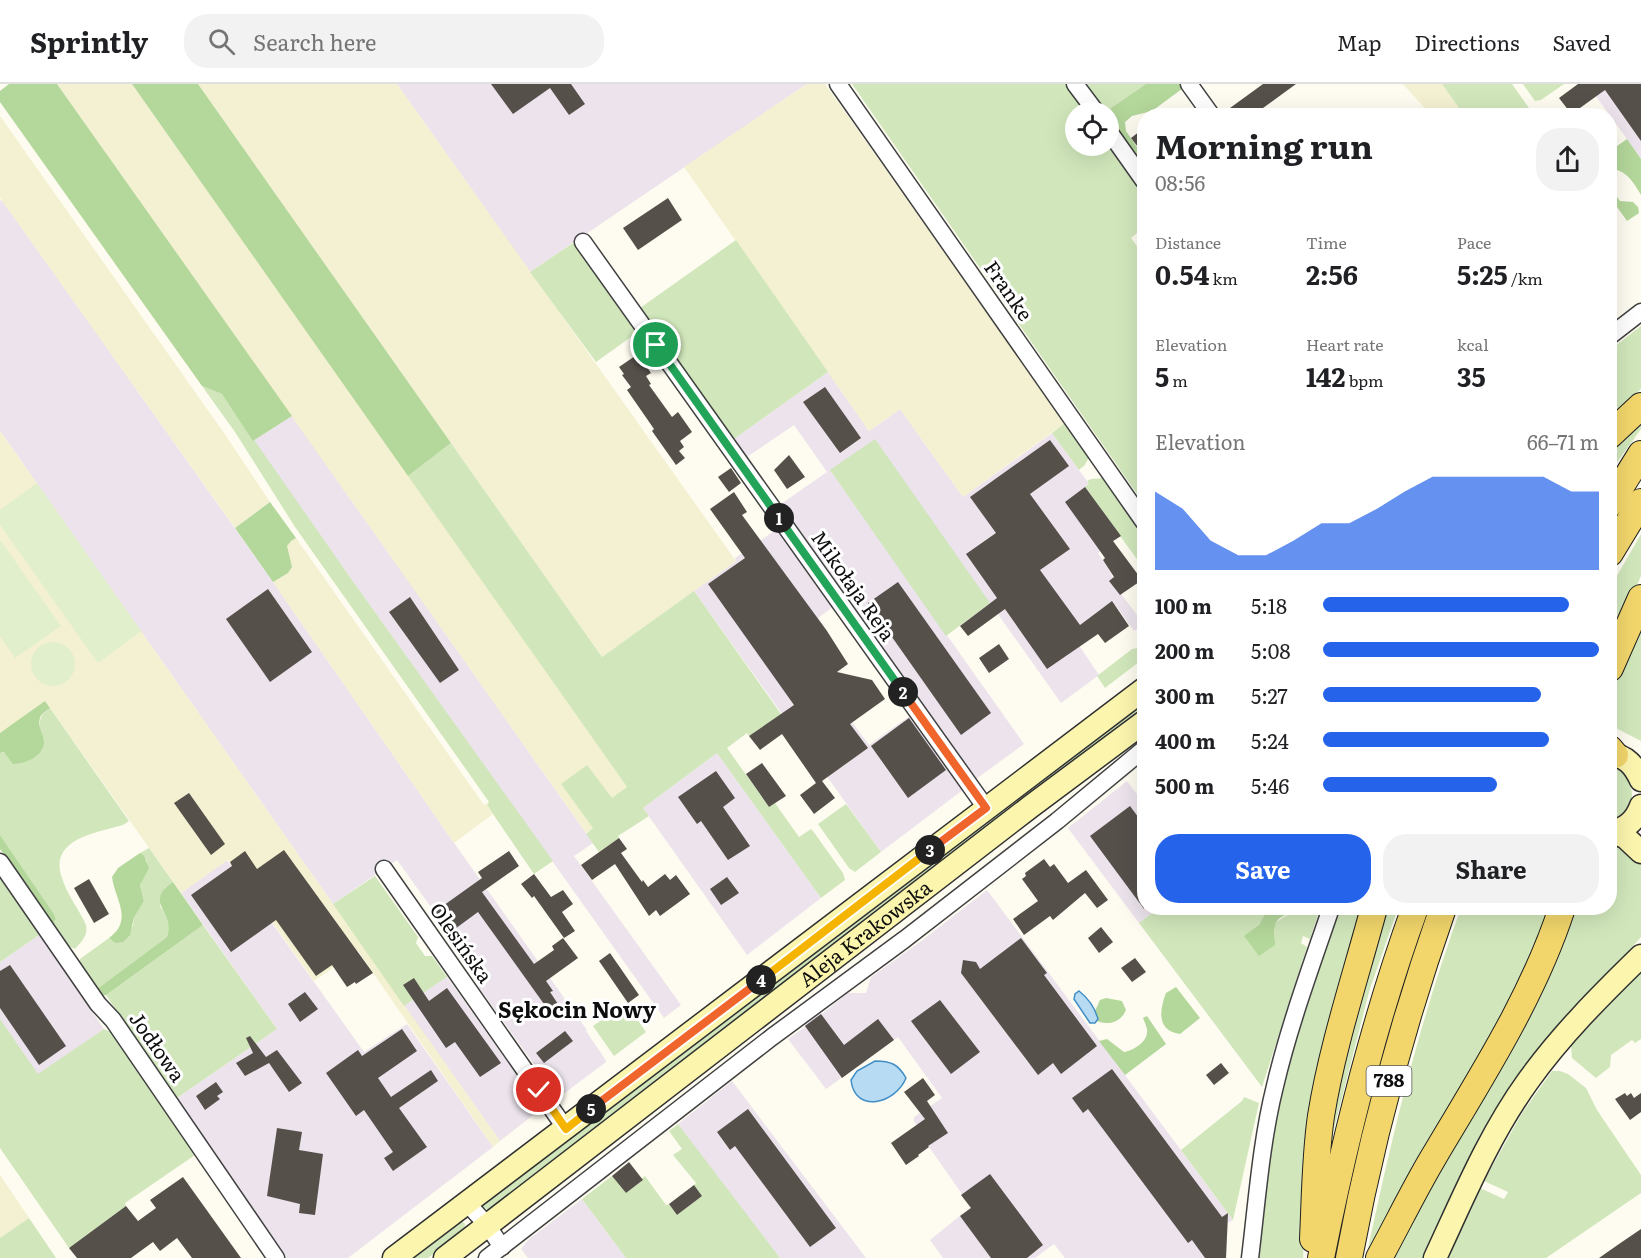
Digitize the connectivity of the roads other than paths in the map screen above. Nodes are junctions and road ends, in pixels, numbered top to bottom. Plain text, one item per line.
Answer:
1 (838, 84) edge
2 (1076, 84) edge
3 (1189, 84) edge
4 (1089, 102) edge
5 (1206, 108) edge
6 (1119, 146) edge
7 (1137, 171) edge
8 (583, 242) dead end
9 (1641, 312) edge
10 (1617, 331) edge
11 (1641, 406) edge
12 (1617, 428) edge
13 (1641, 454) edge
14 (1617, 493) edge
15 (1641, 502) edge
16 (1137, 512) edge
17 (1617, 541) edge
18 (1641, 598) edge
19 (1617, 652) edge
20 (1137, 694) edge
21 (1137, 727) edge
22 (1137, 755) edge
23 (986, 808) junction
24 (1640, 812) edge
25 (1617, 830) edge
26 (1617, 834) edge
27 (1641, 852) edge
28 (0, 862) edge
29 (384, 869) dead end
30 (1329, 915) edge
31 (1372, 915) edge
32 (1413, 915) edge
33 (1441, 915) edge
34 (1560, 915) edge
35 (1641, 956) edge
36 (566, 1129) junction
37 (467, 1203) junction
38 (487, 1225) junction
39 (502, 1247) junction
40 (276, 1258) edge
41 (394, 1258) edge
42 (445, 1258) edge
43 (487, 1258) edge
44 (1250, 1258) edge
45 (1313, 1258) edge
46 (1321, 1258) edge
47 (1349, 1258) edge
48 (1379, 1258) edge
49 (1435, 1258) edge

1 - 16 street, Franke
2 - 4 street
3 - 5 street
6 - 7 street
8 - 23 street, Mikołaja Reja
9 - 10 street
11 - 12 main road
13 - 14 main road
15 - 17 main road
18 - 19 main road
20 - 23 main road, Aleja Krakowska
21 - 38 main road, Aleja Krakowska
22 - 39 street
23 - 36 main road, Aleja Krakowska
24 - 25 main road
26 - 27 main road
28 - 40 street, Jodłowa
29 - 36 street, Olesińska
30 - 44 street
31 - 45 main road
32 - 46 main road, 788
33 - 47 main road, 788
34 - 48 main road
35 - 49 main road
36 - 37 main road, Aleja Krakowska
37 - 38 street
37 - 41 main road, Aleja Krakowska
38 - 39 street
38 - 42 main road, Aleja Krakowska
39 - 43 street

